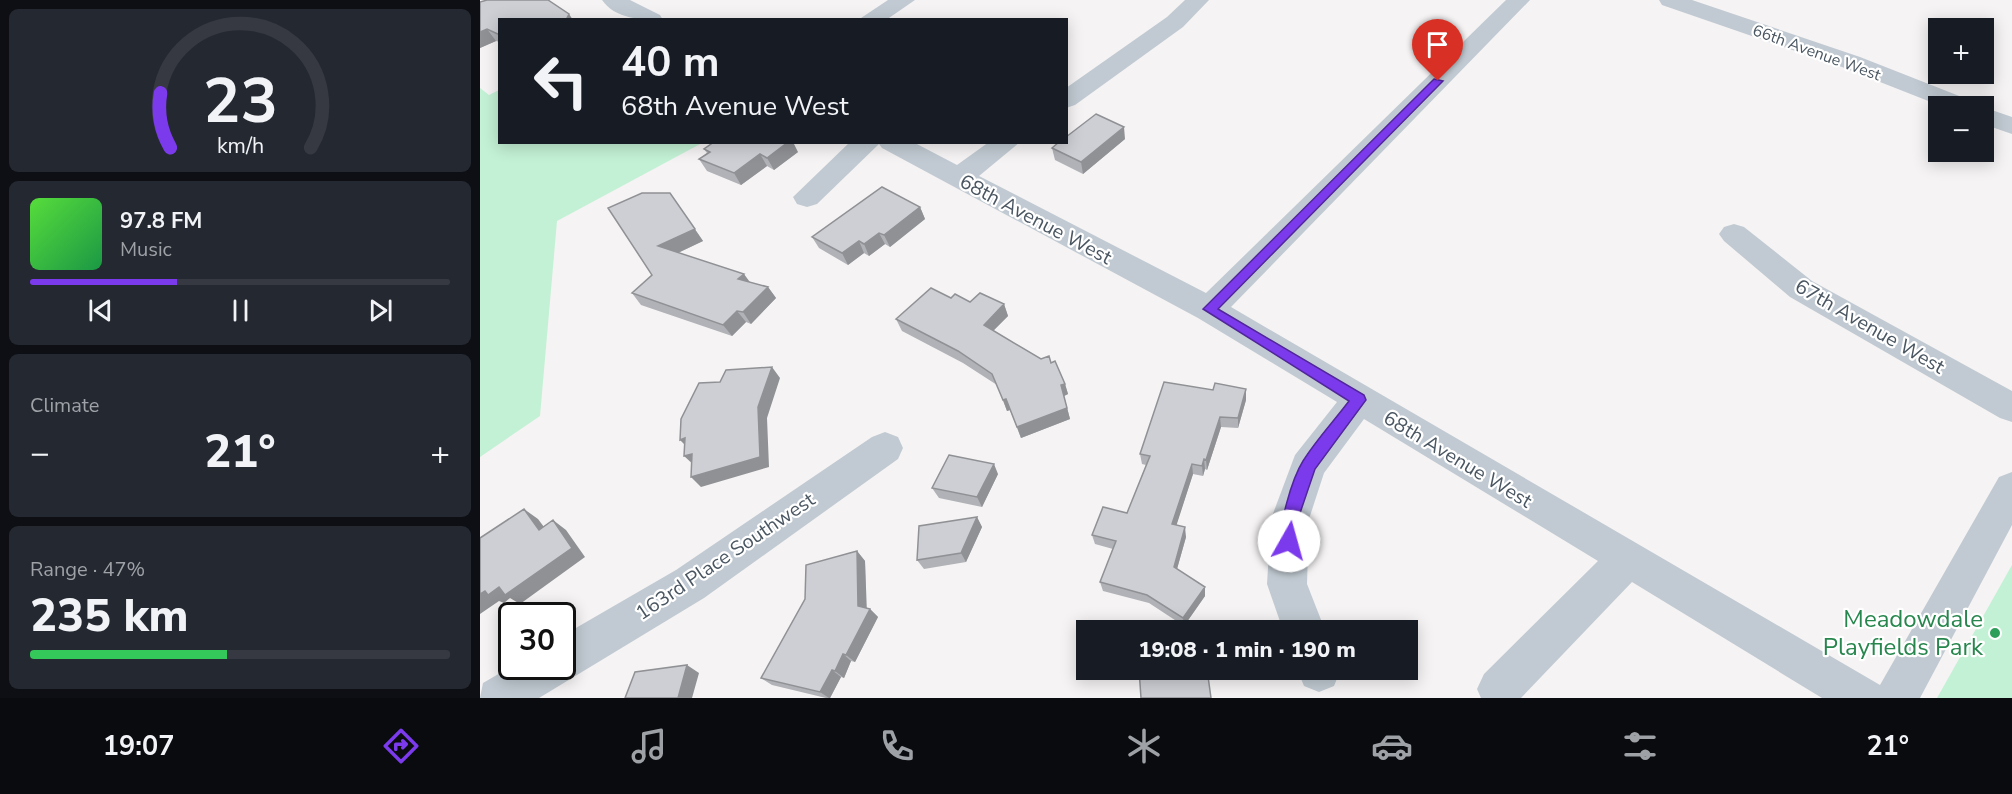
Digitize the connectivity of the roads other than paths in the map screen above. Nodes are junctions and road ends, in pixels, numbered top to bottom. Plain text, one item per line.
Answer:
1 (613, 0) edge
2 (904, 0) edge
3 (1198, 0) edge
4 (1519, 0) edge
5 (1670, 0) edge
6 (648, 18) edge
7 (872, 18) edge
8 (1937, 96) edge
9 (1068, 99) edge
10 (1994, 119) edge
11 (2012, 126) edge
12 (865, 144) edge
13 (895, 144) edge
14 (1004, 144) edge
15 (958, 178) junction
16 (807, 197) dead end
17 (1734, 234) dead end
18 (1209, 309) junction
19 (1359, 400) junction
20 (2012, 408) edge
21 (885, 448) dead end
22 (2012, 489) edge
23 (1628, 559) junction
24 (1300, 620) edge
25 (576, 652) edge
26 (528, 680) edge
27 (1499, 689) dead end
28 (498, 698) edge
29 (1863, 698) edge
30 (1896, 698) edge

1 - 6 street
2 - 7 street
3 - 9 street
4 - 18 street
5 - 8 street, 66th Avenue West
10 - 11 street
12 - 16 street
13 - 15 street, 68th Avenue West
14 - 15 street
15 - 18 street, 68th Avenue West
17 - 20 street, 67th Avenue West
18 - 19 street, 68th Avenue West
19 - 23 street, 68th Avenue West
19 - 24 street
21 - 25 street, 163rd Place Southwest
22 - 30 street
23 - 27 street
23 - 29 street, 68th Avenue West
26 - 28 street

